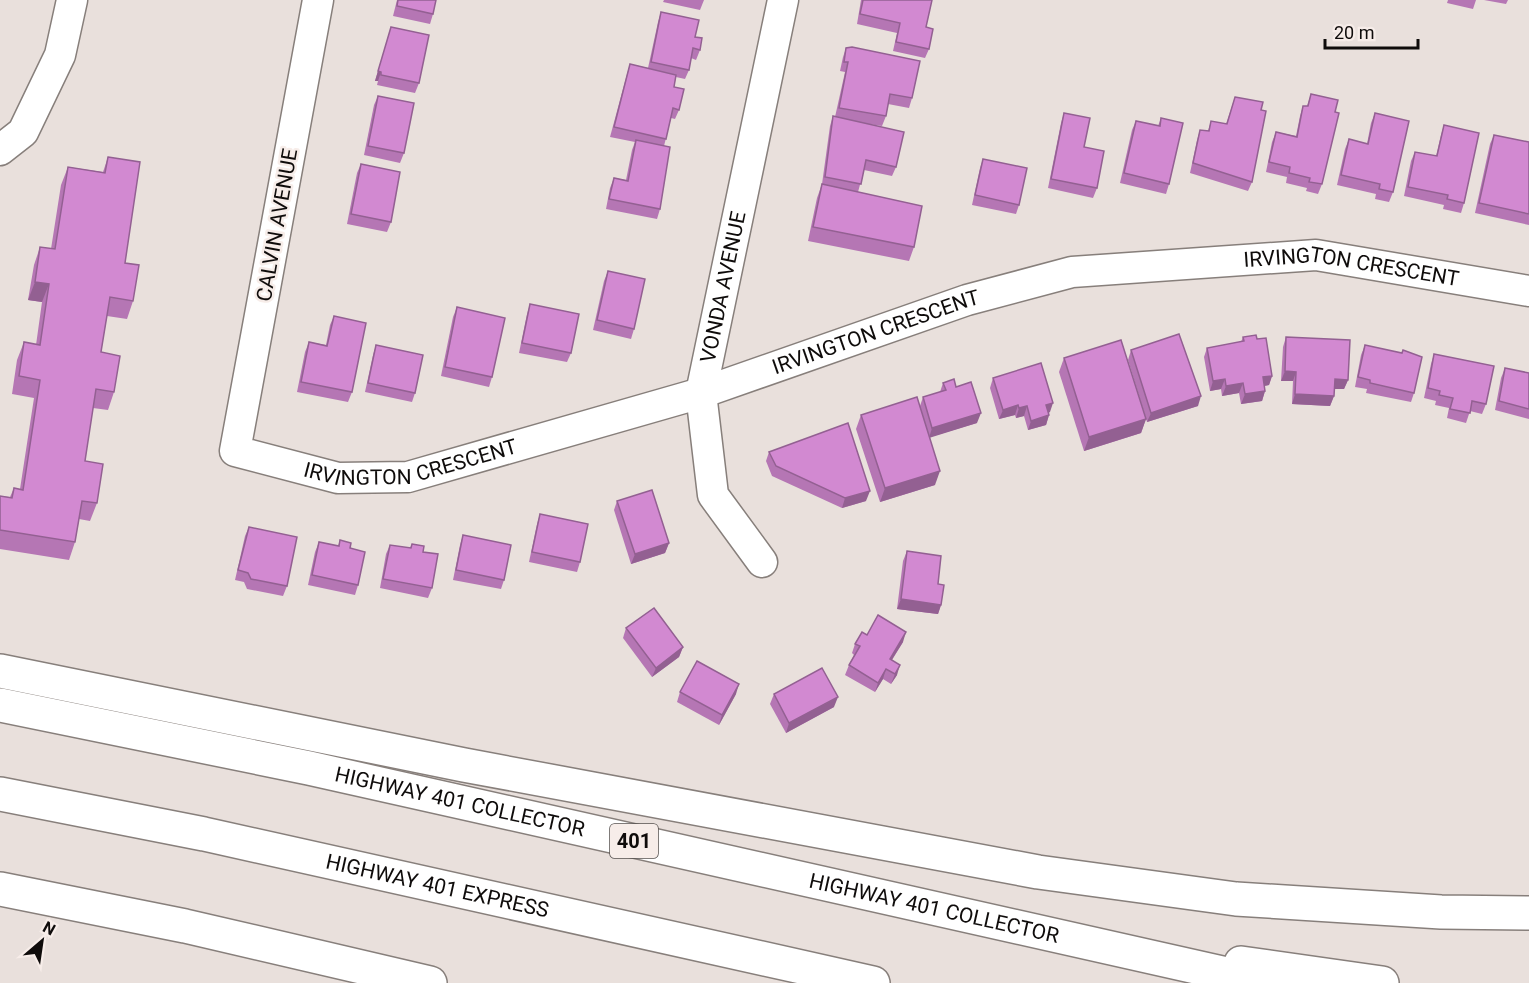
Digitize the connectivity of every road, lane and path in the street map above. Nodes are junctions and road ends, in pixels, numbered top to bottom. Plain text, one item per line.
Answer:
1 (72, 0) edge
2 (318, 0) edge
3 (783, 0) edge
4 (0, 150) edge
5 (1529, 291) edge
6 (701, 393) junction
7 (235, 451) joint
8 (762, 562) dead end
9 (0, 671) edge
10 (0, 705) edge
11 (0, 794) edge
12 (0, 889) edge
13 (1529, 913) edge
14 (1067, 938) junction
15 (430, 983) edge
16 (873, 983) edge
17 (1267, 983) edge
18 (1382, 983) edge

1 - 4 street
2 - 7 street, CALVIN AVENUE
3 - 6 street, VONDA AVENUE
5 - 6 street, IRVINGTON CRESCENT
6 - 7 street, IRVINGTON CRESCENT
6 - 8 street, VONDA AVENUE
9 - 13 highway
10 - 14 highway, HIGHWAY 401 COLLECTOR / 401
11 - 16 highway, HIGHWAY 401 EXPRESS
12 - 15 highway
14 - 17 highway, HIGHWAY 401 COLLECTOR / 401
14 - 18 highway

